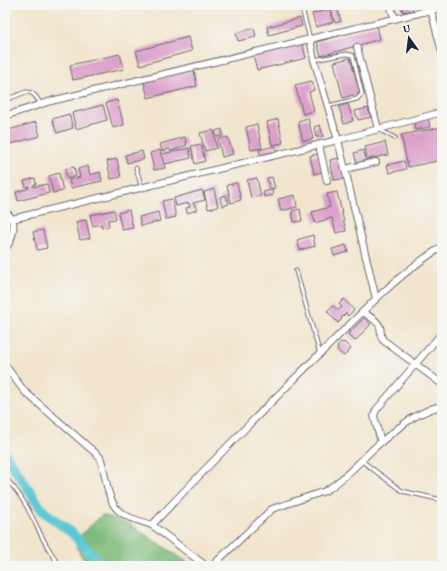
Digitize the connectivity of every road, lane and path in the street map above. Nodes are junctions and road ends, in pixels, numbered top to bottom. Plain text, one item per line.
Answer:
1 (301, 5) edge
2 (390, 5) edge
3 (442, 7) edge
4 (431, 10) junction
5 (395, 19) junction
6 (440, 36) edge
7 (310, 39) junction
8 (357, 47) dead end
9 (442, 52) edge
10 (314, 60) junction
11 (5, 100) edge
12 (41, 104) junction
13 (328, 106) junction
14 (442, 112) edge
15 (5, 116) edge
16 (378, 129) junction
17 (395, 138) dead end
18 (338, 140) junction
19 (319, 145) junction
20 (376, 162) dead end
21 (136, 168) dead end
22 (345, 169) junction
23 (327, 182) dead end
24 (142, 188) junction
25 (5, 212) edge
26 (12, 218) junction
27 (442, 247) edge
28 (5, 249) edge
29 (296, 271) dead end
30 (376, 299) junction
31 (363, 312) junction
32 (442, 333) edge
33 (320, 354) junction
34 (415, 364) junction
35 (5, 365) edge
36 (442, 384) edge
37 (442, 406) edge
38 (381, 442) junction
39 (362, 461) junction
40 (5, 478) edge
41 (442, 500) edge
42 (152, 525) junction
43 (59, 566) edge
44 (206, 566) edge
45 (212, 566) edge

1 - 7 lane
2 - 5 street
3 - 4 street
4 - 5 street
4 - 6 street
5 - 7 street
6 - 9 street
7 - 10 street
7 - 12 street
8 - 16 street
10 - 13 street
10 - 13 lane
11 - 12 lane
12 - 15 street
13 - 18 street
14 - 16 street
16 - 17 lane
16 - 18 street
18 - 19 street
18 - 22 street
19 - 23 street
19 - 24 street
20 - 22 street
21 - 24 lane
22 - 30 street
24 - 26 street
25 - 26 street
26 - 28 street
27 - 30 street
29 - 33 lane
30 - 31 street
31 - 33 street
31 - 34 street
32 - 34 street
33 - 42 street
34 - 36 street
34 - 38 street
35 - 42 street
37 - 38 street
38 - 39 street
39 - 41 lane
39 - 45 street
40 - 43 lane
42 - 44 street

